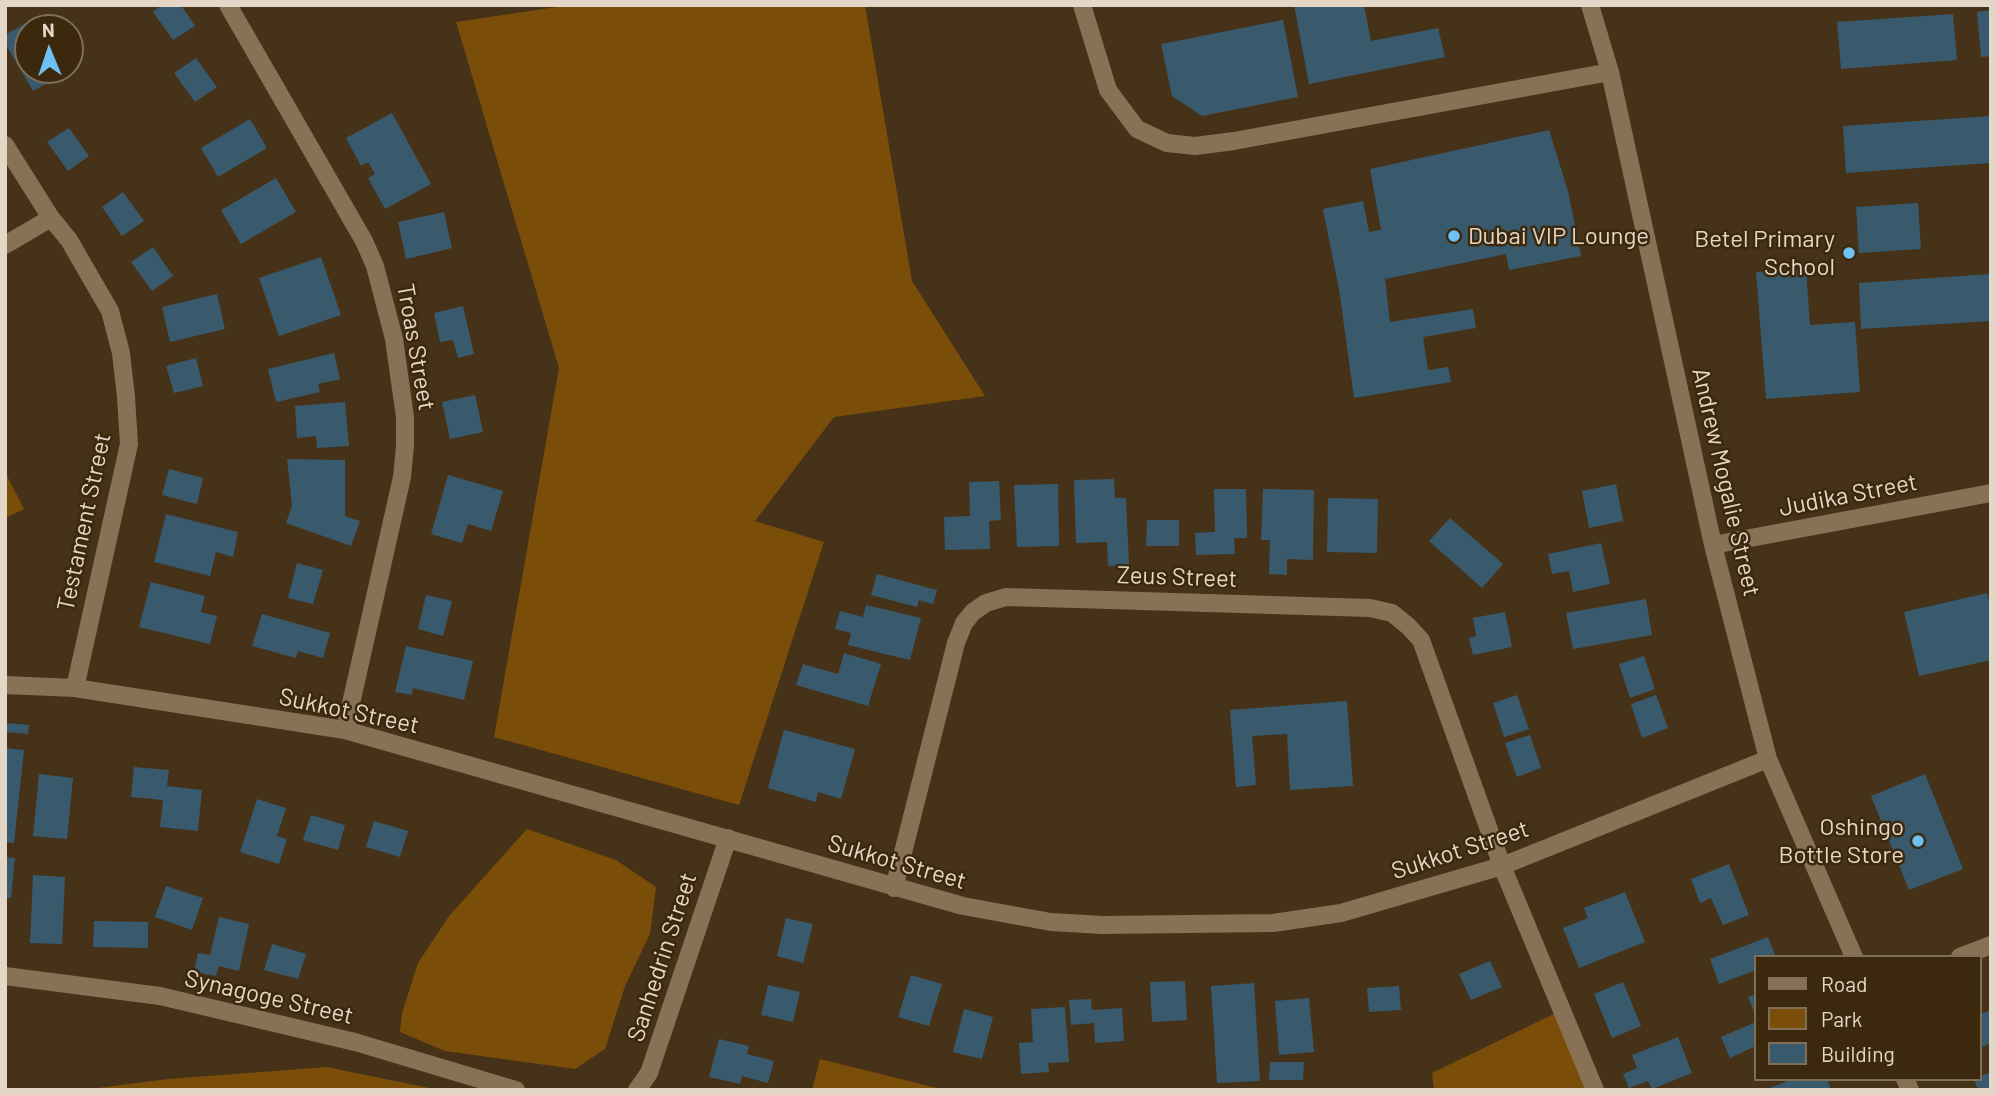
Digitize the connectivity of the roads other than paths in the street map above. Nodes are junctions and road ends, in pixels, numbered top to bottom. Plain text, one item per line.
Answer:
1 (228, 5) edge
2 (1082, 5) edge
3 (1590, 5) edge
4 (1610, 72) junction
5 (5, 145) edge
6 (51, 218) junction
7 (5, 245) edge
8 (1991, 493) edge
9 (1713, 545) junction
10 (5, 685) edge
11 (75, 688) junction
12 (345, 730) junction
13 (1768, 759) junction
14 (728, 838) junction
15 (1502, 866) junction
16 (894, 888) junction
17 (1991, 945) edge
18 (1853, 955) edge
19 (1966, 955) edge
20 (5, 976) edge
21 (516, 1090) edge
22 (637, 1090) edge
23 (1595, 1090) edge

1 - 12 street, Troas Street
2 - 4 street
3 - 4 street, Andrew Mogalie Street
4 - 9 street, Andrew Mogalie Street
5 - 6 street, Testament Street
6 - 7 street
6 - 11 street, Testament Street
8 - 9 street, Judika Street
9 - 13 street, Andrew Mogalie Street
10 - 11 street, Sukkot Street
11 - 12 street, Sukkot Street
12 - 14 street, Sukkot Street
13 - 15 street, Sukkot Street
13 - 18 street, Andrew Mogalie Street
14 - 16 street, Sukkot Street
14 - 22 street, Sanhedrin Street
15 - 16 street, Sukkot Street
15 - 16 street, Zeus Street
15 - 23 street, Zeus Street
17 - 19 street
20 - 21 street, Synagoge Street

